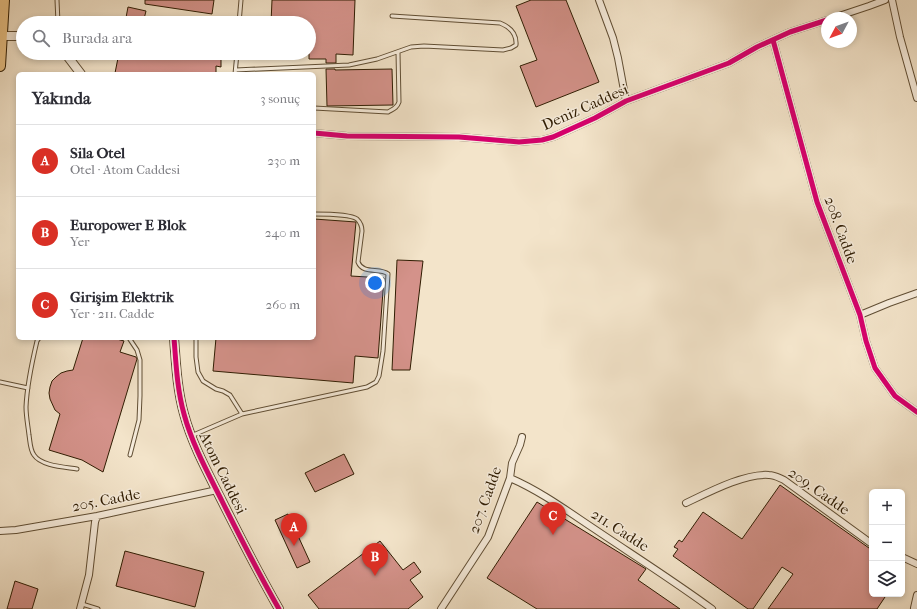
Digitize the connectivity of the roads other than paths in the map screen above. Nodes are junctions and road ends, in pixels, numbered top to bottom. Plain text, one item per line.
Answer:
1 (4, 0) edge
2 (57, 0) edge
3 (241, 0) edge
4 (599, 0) edge
5 (885, 0) edge
6 (892, 0) edge
7 (851, 12) edge
8 (58, 16) edge
9 (240, 16) edge
10 (392, 16) dead end
11 (821, 22) edge
12 (2, 36) junction
13 (16, 36) edge
14 (773, 40) junction
15 (398, 52) junction
16 (70, 60) edge
17 (236, 60) edge
18 (0, 66) edge
19 (282, 68) junction
20 (79, 72) edge
21 (235, 72) edge
22 (282, 72) edge
23 (917, 98) edge
24 (626, 101) junction
25 (316, 108) edge
26 (316, 133) edge
27 (316, 214) edge
28 (917, 293) edge
29 (860, 315) junction
30 (37, 340) edge
31 (130, 340) edge
32 (174, 340) edge
33 (196, 340) edge
34 (0, 382) edge
35 (28, 388) junction
36 (917, 412) edge
37 (242, 414) junction
38 (191, 436) junction
39 (522, 437) dead end
40 (130, 455) dead end
41 (77, 469) dead end
42 (510, 478) junction
43 (217, 490) junction
44 (686, 502) dead end
45 (97, 516) junction
46 (0, 531) edge
47 (869, 542) edge
48 (905, 558) edge
49 (917, 564) edge
50 (917, 595) edge
51 (81, 607) edge
52 (915, 607) edge
53 (443, 608) edge
54 (98, 609) edge
55 (279, 609) edge
56 (712, 609) edge

1 - 12 highway
2 - 8 lane
3 - 9 lane
4 - 24 street
5 - 7 street
6 - 23 street
10 - 15 lane
11 - 14 street, Deniz Caddesi
12 - 13 street
12 - 18 highway
14 - 24 street, Deniz Caddesi
14 - 29 street, 208. Cadde
15 - 19 lane
15 - 25 lane
16 - 20 street
17 - 21 lane
19 - 21 lane
19 - 22 lane
24 - 26 street, Deniz Caddesi
27 - 37 lane
28 - 29 street
29 - 36 street, 208. Cadde
30 - 35 lane
31 - 40 lane
32 - 38 street, Atom Caddesi
33 - 37 lane
34 - 35 lane
35 - 41 lane
37 - 38 lane
38 - 43 street, Atom Caddesi
39 - 42 street, 207. Cadde
42 - 53 street, 207. Cadde
42 - 56 street, 211. Cadde
43 - 45 street, 205. Cadde
43 - 55 street, Atom Caddesi
44 - 47 street, 209. Cadde
45 - 46 street, 205. Cadde
45 - 51 street
48 - 49 street
50 - 52 street
51 - 54 lane

